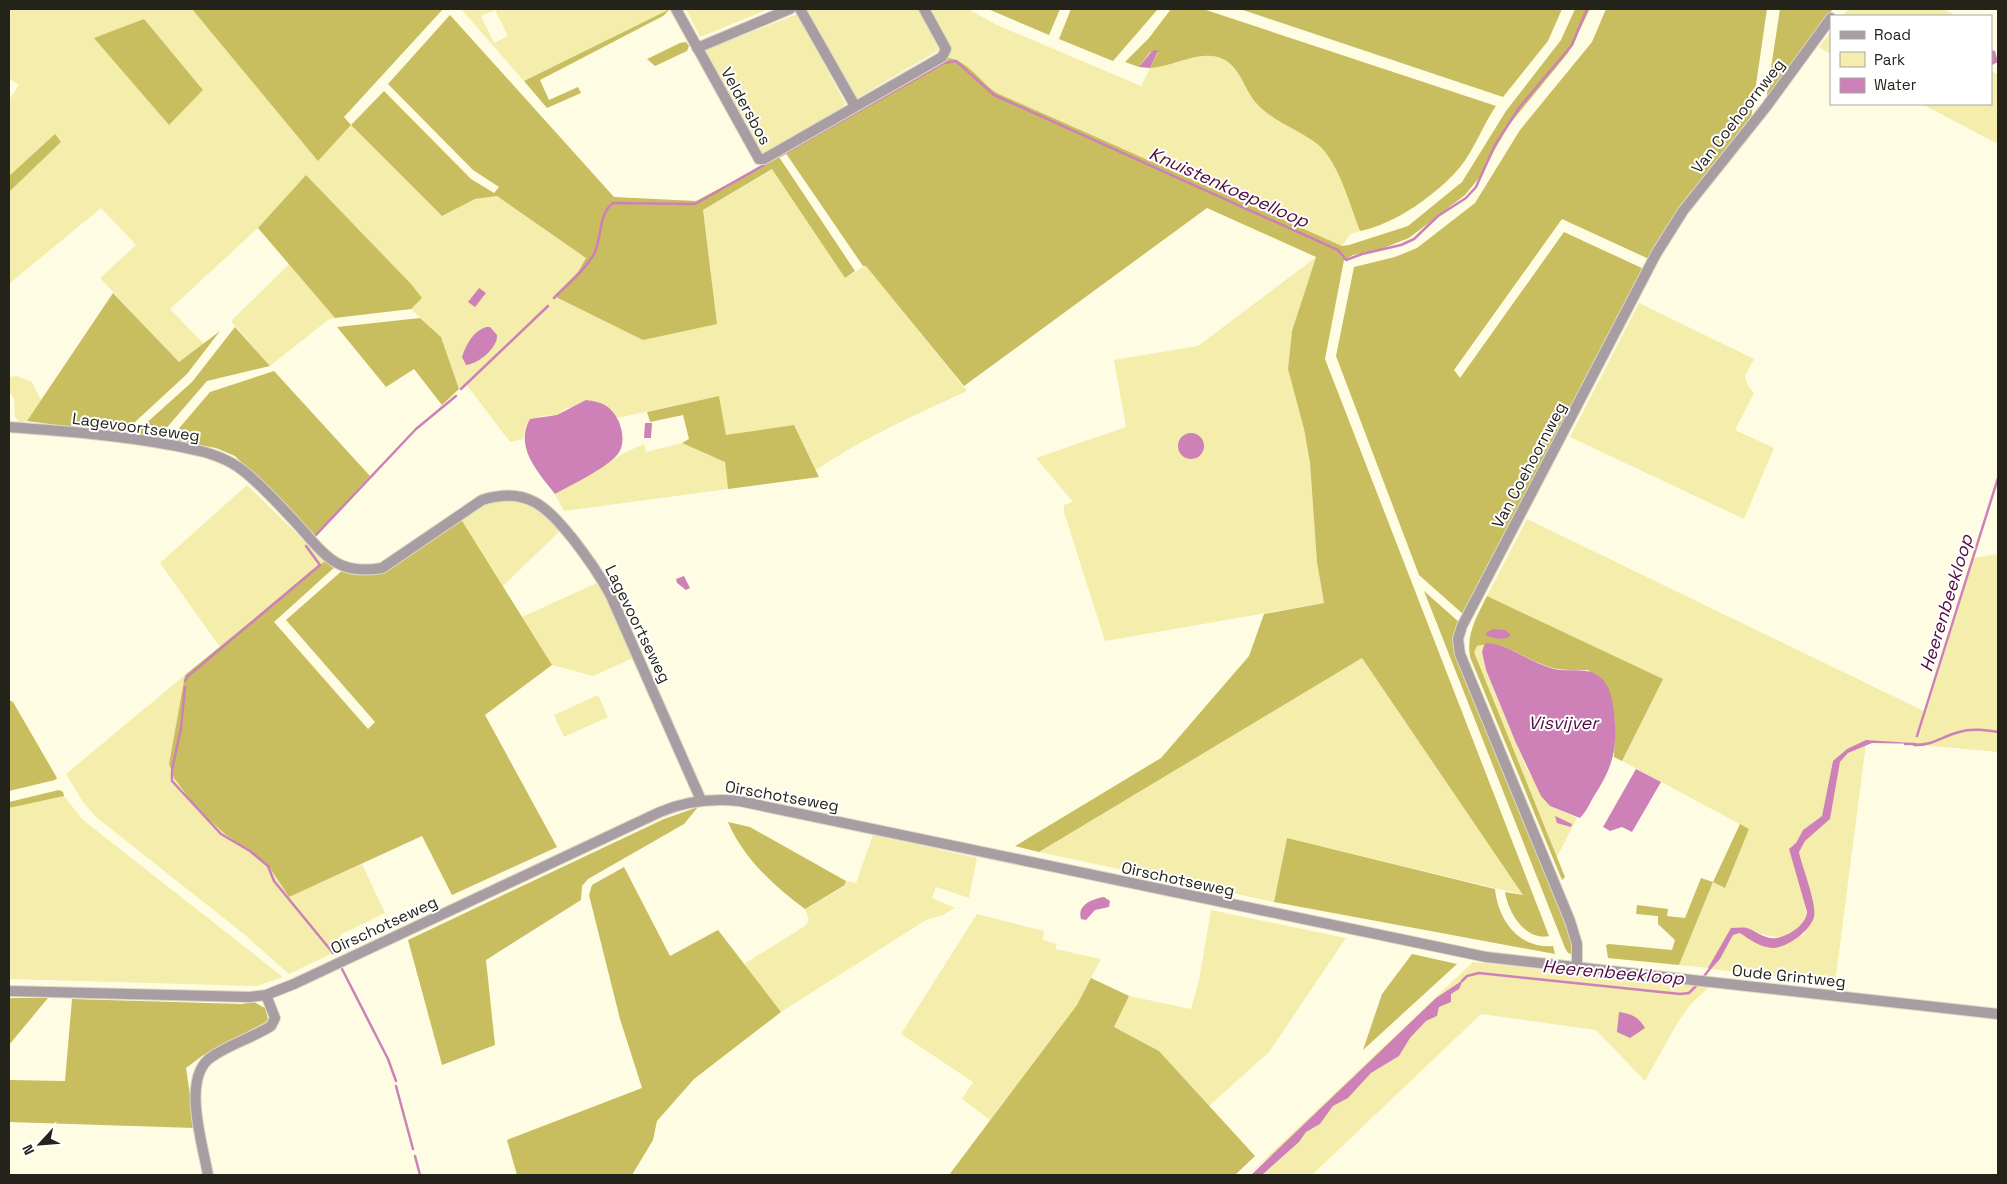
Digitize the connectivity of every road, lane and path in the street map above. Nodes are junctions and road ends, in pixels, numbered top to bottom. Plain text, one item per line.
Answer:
1 (676, 9) edge
2 (790, 9) edge
3 (800, 9) edge
4 (924, 9) edge
5 (1830, 18) edge
6 (698, 48) junction
7 (855, 106) junction
8 (9, 427) edge
9 (701, 800) junction
10 (1577, 968) junction
11 (9, 991) edge
12 (266, 995) junction
13 (1998, 1014) edge
14 (208, 1175) edge

1 - 6 street, Veldersbos
2 - 6 street
3 - 7 street
4 - 7 street, Veldersbos
5 - 10 street, Van Coehoornweg
6 - 7 street, Veldersbos
8 - 9 street, Lagevoortseweg
9 - 10 street, Oirschotseweg
9 - 12 street, Oirschotseweg
10 - 13 street, Oude Grintweg
11 - 12 street, Oirschotseweg
12 - 14 street

